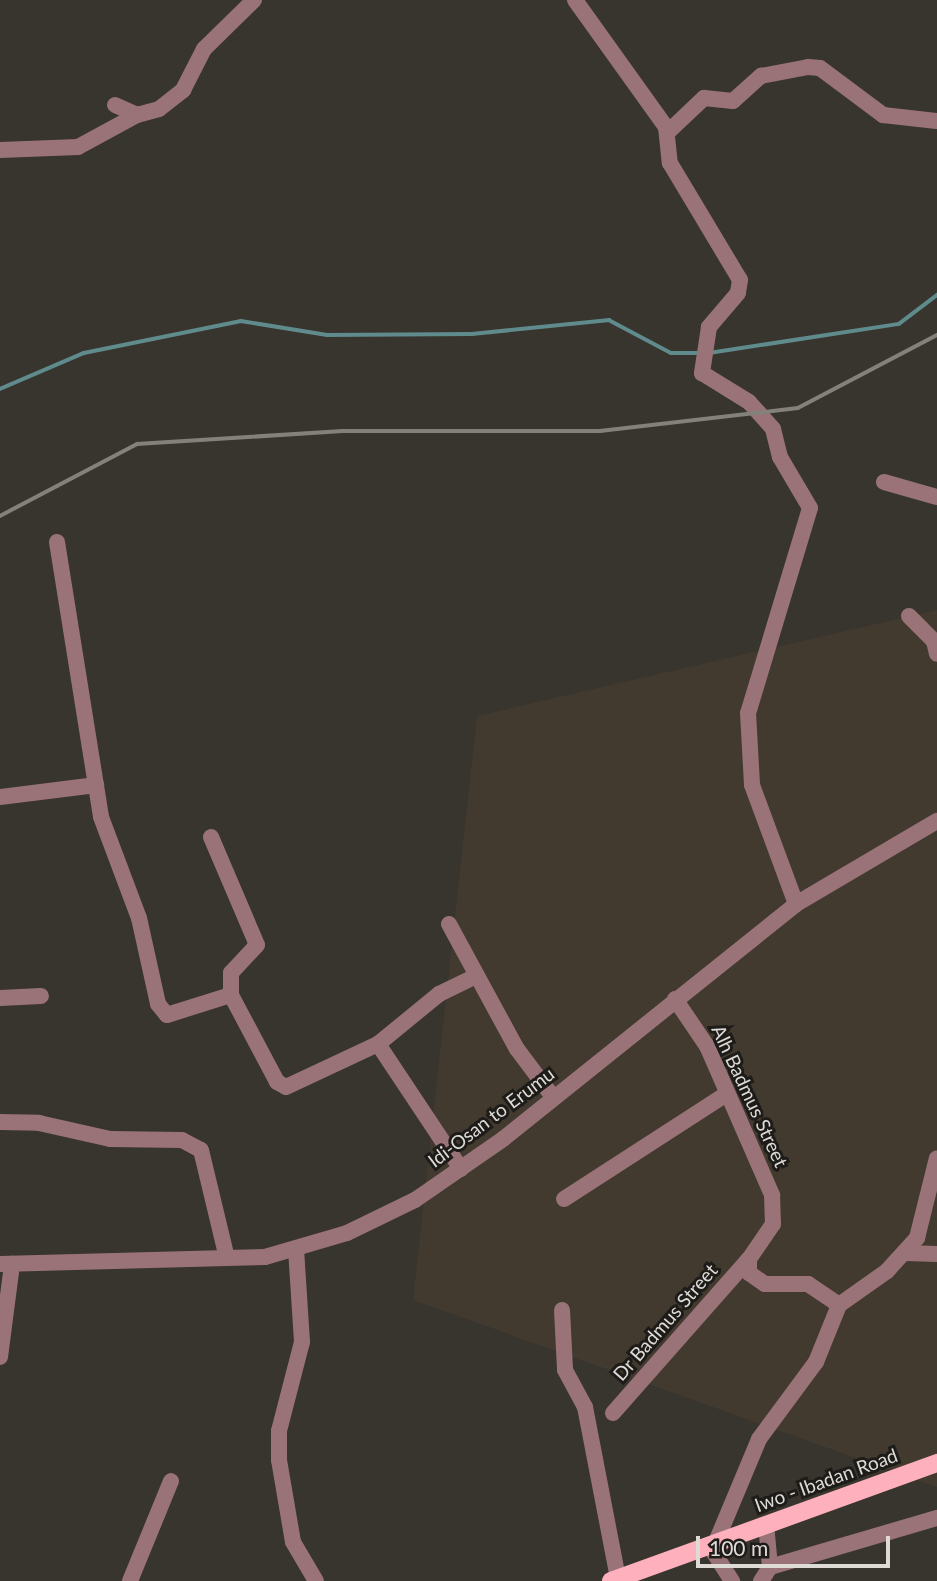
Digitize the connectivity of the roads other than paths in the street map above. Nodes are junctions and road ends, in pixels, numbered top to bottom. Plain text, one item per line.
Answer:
1 (254, 0) edge
2 (575, 0) edge
3 (115, 105) dead end
4 (137, 116) junction
5 (937, 121) edge
6 (668, 132) junction
7 (0, 150) edge
8 (884, 482) dead end
9 (937, 497) edge
10 (57, 542) dead end
11 (909, 616) dead end
12 (937, 654) edge
13 (96, 785) junction
14 (0, 797) edge
15 (937, 821) edge
16 (211, 837) dead end
17 (796, 904) junction
18 (449, 924) dead end
19 (475, 976) junction
20 (231, 995) junction
21 (41, 996) dead end
22 (0, 998) edge
23 (675, 999) junction
24 (378, 1044) junction
25 (726, 1094) junction
26 (552, 1097) junction
27 (0, 1122) edge
28 (937, 1158) edge
29 (461, 1169) junction
30 (564, 1199) dead end
31 (296, 1249) junction
32 (906, 1253) junction
33 (937, 1254) edge
34 (227, 1258) junction
35 (749, 1259) junction
36 (6, 1264) edge
37 (839, 1305) junction
38 (562, 1310) dead end
39 (0, 1357) edge
40 (613, 1413) dead end
41 (937, 1463) edge
42 (171, 1481) dead end
43 (937, 1518) edge
44 (766, 1524) junction
45 (712, 1543) junction
46 (766, 1574) edge
47 (615, 1580) edge
48 (130, 1581) edge
49 (316, 1581) edge
50 (732, 1581) edge

1 - 4 street
2 - 6 street
3 - 4 street
4 - 7 street
5 - 6 street
6 - 17 street
8 - 9 street
10 - 13 street
11 - 12 street
13 - 14 street
13 - 20 street
15 - 17 street, Idi-Osan to Erumu
16 - 20 street
17 - 23 street, Idi-Osan to Erumu
18 - 19 street
19 - 24 street
19 - 26 street
20 - 24 street
21 - 22 street
23 - 25 street, Alh Badmus Street
23 - 26 street, Idi-Osan to Erumu
24 - 29 street
25 - 30 street
25 - 35 street, Alh Badmus Street
26 - 29 street, Idi-Osan to Erumu
27 - 34 street
28 - 32 street
29 - 31 street, Idi-Osan to Erumu
31 - 34 street, Idi-Osan to Erumu
31 - 49 street
32 - 33 street
32 - 37 street
34 - 36 street, Idi-Osan to Erumu
35 - 37 street
35 - 40 street, Dr Badmus Street
36 - 39 street
37 - 45 street
38 - 47 street
41 - 44 main road, Iwo - Ibadan Road
42 - 48 street
43 - 46 street
44 - 45 main road, Iwo - Ibadan Road
44 - 46 street
45 - 47 main road, Iwo - Ibadan Road
45 - 50 street

